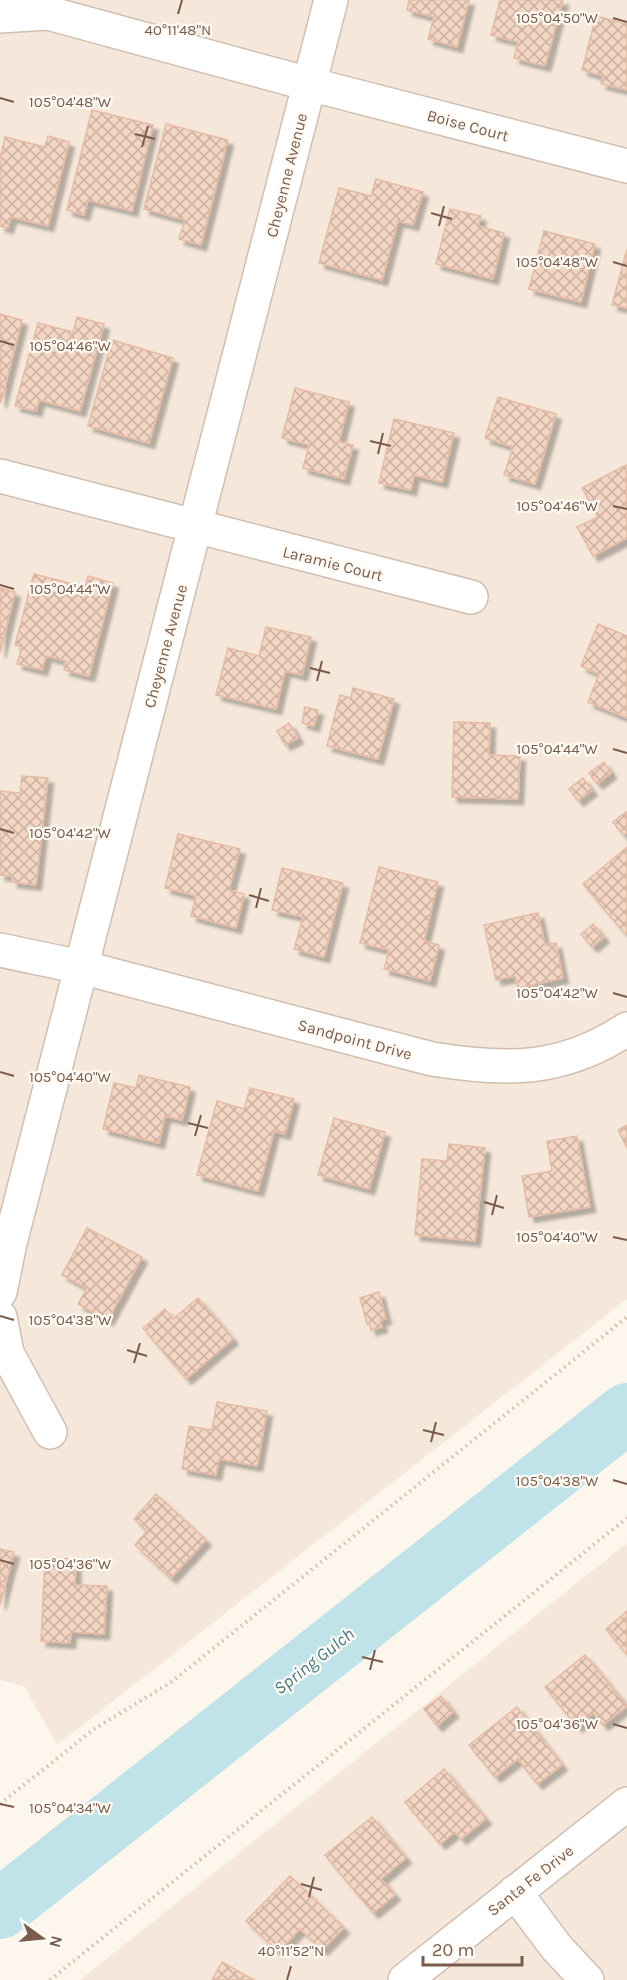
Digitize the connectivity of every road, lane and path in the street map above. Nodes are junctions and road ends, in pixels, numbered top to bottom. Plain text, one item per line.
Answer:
1 (331, 0) edge
2 (0, 16) edge
3 (309, 84) junction
4 (627, 166) edge
5 (0, 476) edge
6 (196, 527) junction
7 (471, 597) dead end
8 (0, 950) edge
9 (81, 967) junction
10 (627, 1029) edge
11 (0, 1292) edge
12 (0, 1317) edge
13 (627, 1317) edge
14 (50, 1432) dead end
15 (627, 1518) edge
16 (627, 1803) edge
17 (0, 1804) edge
18 (515, 1892) junction
19 (50, 1980) edge
20 (405, 1980) edge
21 (587, 1980) edge

1 - 3 street, Cheyenne Avenue
2 - 3 street, Boise Court
3 - 4 street, Boise Court
3 - 6 street, Cheyenne Avenue
5 - 6 street, Laramie Court
6 - 7 street, Laramie Court
6 - 9 street, Cheyenne Avenue
8 - 9 street, Sandpoint Drive
9 - 10 street, Sandpoint Drive
9 - 11 street, Cheyenne Avenue
12 - 14 street
13 - 17 path
15 - 19 path
16 - 18 street, Santa Fe Drive
18 - 20 street, Santa Fe Drive
18 - 21 street

